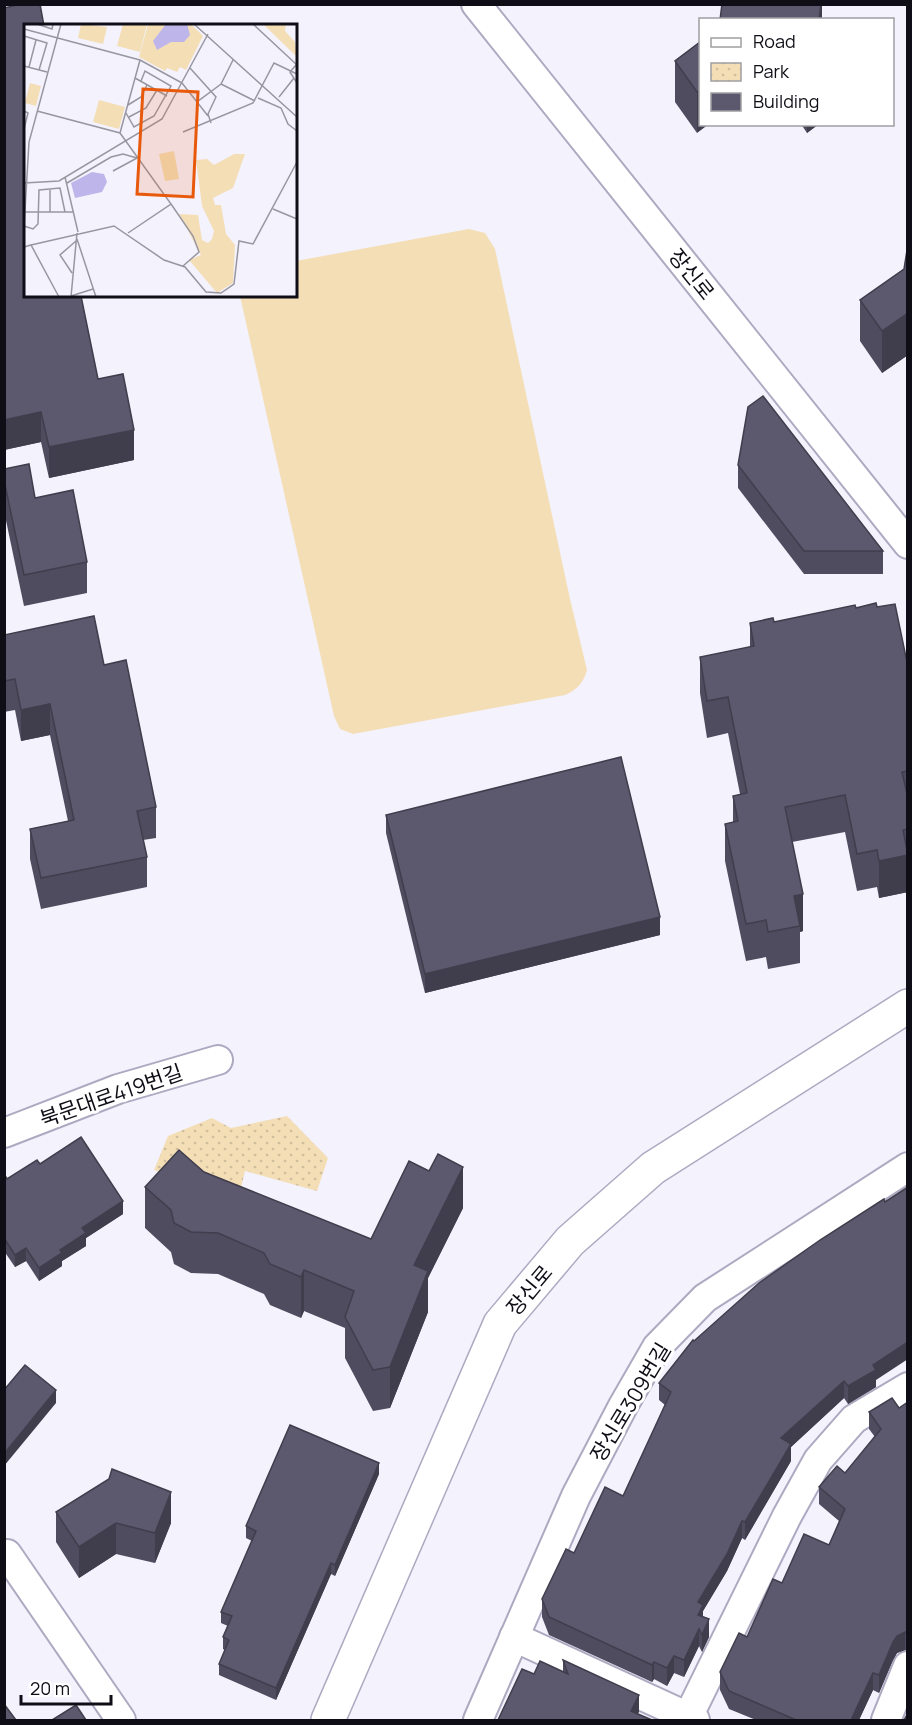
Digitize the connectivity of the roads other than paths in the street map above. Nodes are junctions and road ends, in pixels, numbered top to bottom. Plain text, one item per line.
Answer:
1 (476, 4) edge
2 (908, 543) edge
3 (908, 1006) edge
4 (218, 1060) dead end
5 (4, 1132) edge
6 (908, 1167) edge
7 (908, 1387) edge
8 (5, 1554) edge
9 (514, 1637) junction
10 (908, 1666) edge
11 (342, 1705) edge
12 (691, 1719) edge
13 (121, 1720) edge
14 (328, 1720) edge
15 (478, 1720) edge
16 (886, 1720) edge

1 - 2 street, 장신로
3 - 11 main road, 장신로
4 - 5 street, 북문대로419번길
6 - 9 street, 장신로309번길
7 - 12 street
8 - 13 street
9 - 12 street
9 - 15 street, 장신로309번길
10 - 16 street
11 - 14 main road, 장신로

